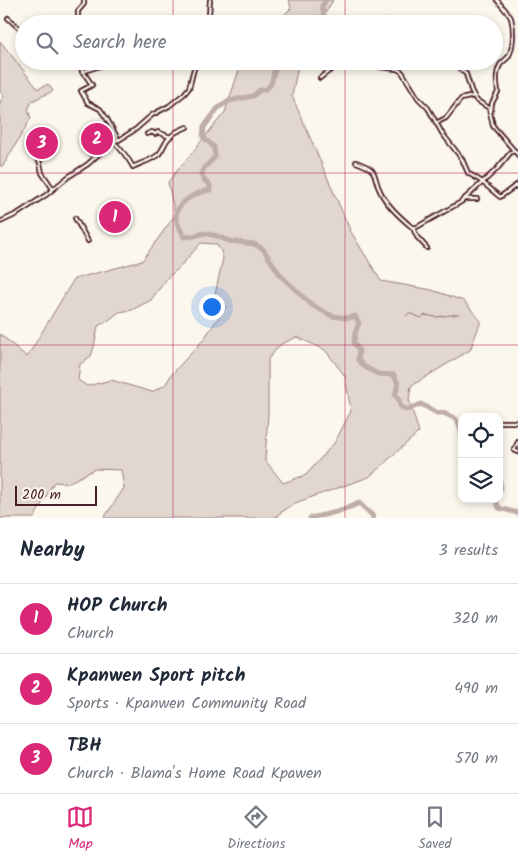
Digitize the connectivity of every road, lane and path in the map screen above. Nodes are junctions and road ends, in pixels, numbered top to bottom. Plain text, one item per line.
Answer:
1 (84, 0) edge
2 (210, 0) edge
3 (497, 0) edge
4 (78, 15) edge
5 (208, 15) edge
6 (8, 18) dead end
7 (15, 25) edge
8 (503, 61) edge
9 (88, 70) edge
10 (193, 70) edge
11 (330, 70) edge
12 (399, 70) edge
13 (462, 70) edge
14 (498, 70) edge
15 (82, 72) joint
16 (320, 78) dead end
17 (474, 96) junction
18 (490, 112) junction
19 (436, 123) junction
20 (187, 127) dead end
21 (147, 134) dead end
22 (170, 137) junction
23 (119, 140) junction
24 (113, 141) junction
25 (515, 151) junction
26 (36, 155) dead end
27 (518, 155) edge
28 (356, 162) dead end
29 (481, 182) junction
30 (517, 187) edge
31 (53, 189) junction
32 (477, 198) dead end
33 (464, 199) junction
34 (75, 218) dead end
35 (0, 222) edge
36 (413, 228) junction
37 (88, 240) dead end
38 (427, 248) dead end
39 (503, 422) edge
40 (518, 422) edge
41 (518, 442) edge
42 (518, 452) edge

1 - 4 street
2 - 5 street
3 - 8 street
6 - 7 street
9 - 15 street
10 - 23 street
11 - 16 street
12 - 19 street
13 - 17 street
14 - 18 street
15 - 23 street
17 - 18 street
17 - 19 street
18 - 25 street
19 - 29 street
20 - 22 street
21 - 22 street
22 - 24 street
23 - 24 street
24 - 31 street
25 - 27 street
25 - 29 street
26 - 31 street
28 - 36 street
29 - 30 street
29 - 33 street
31 - 35 street
32 - 33 street
33 - 36 street
34 - 37 street
36 - 38 street
39 - 40 street
41 - 42 street

